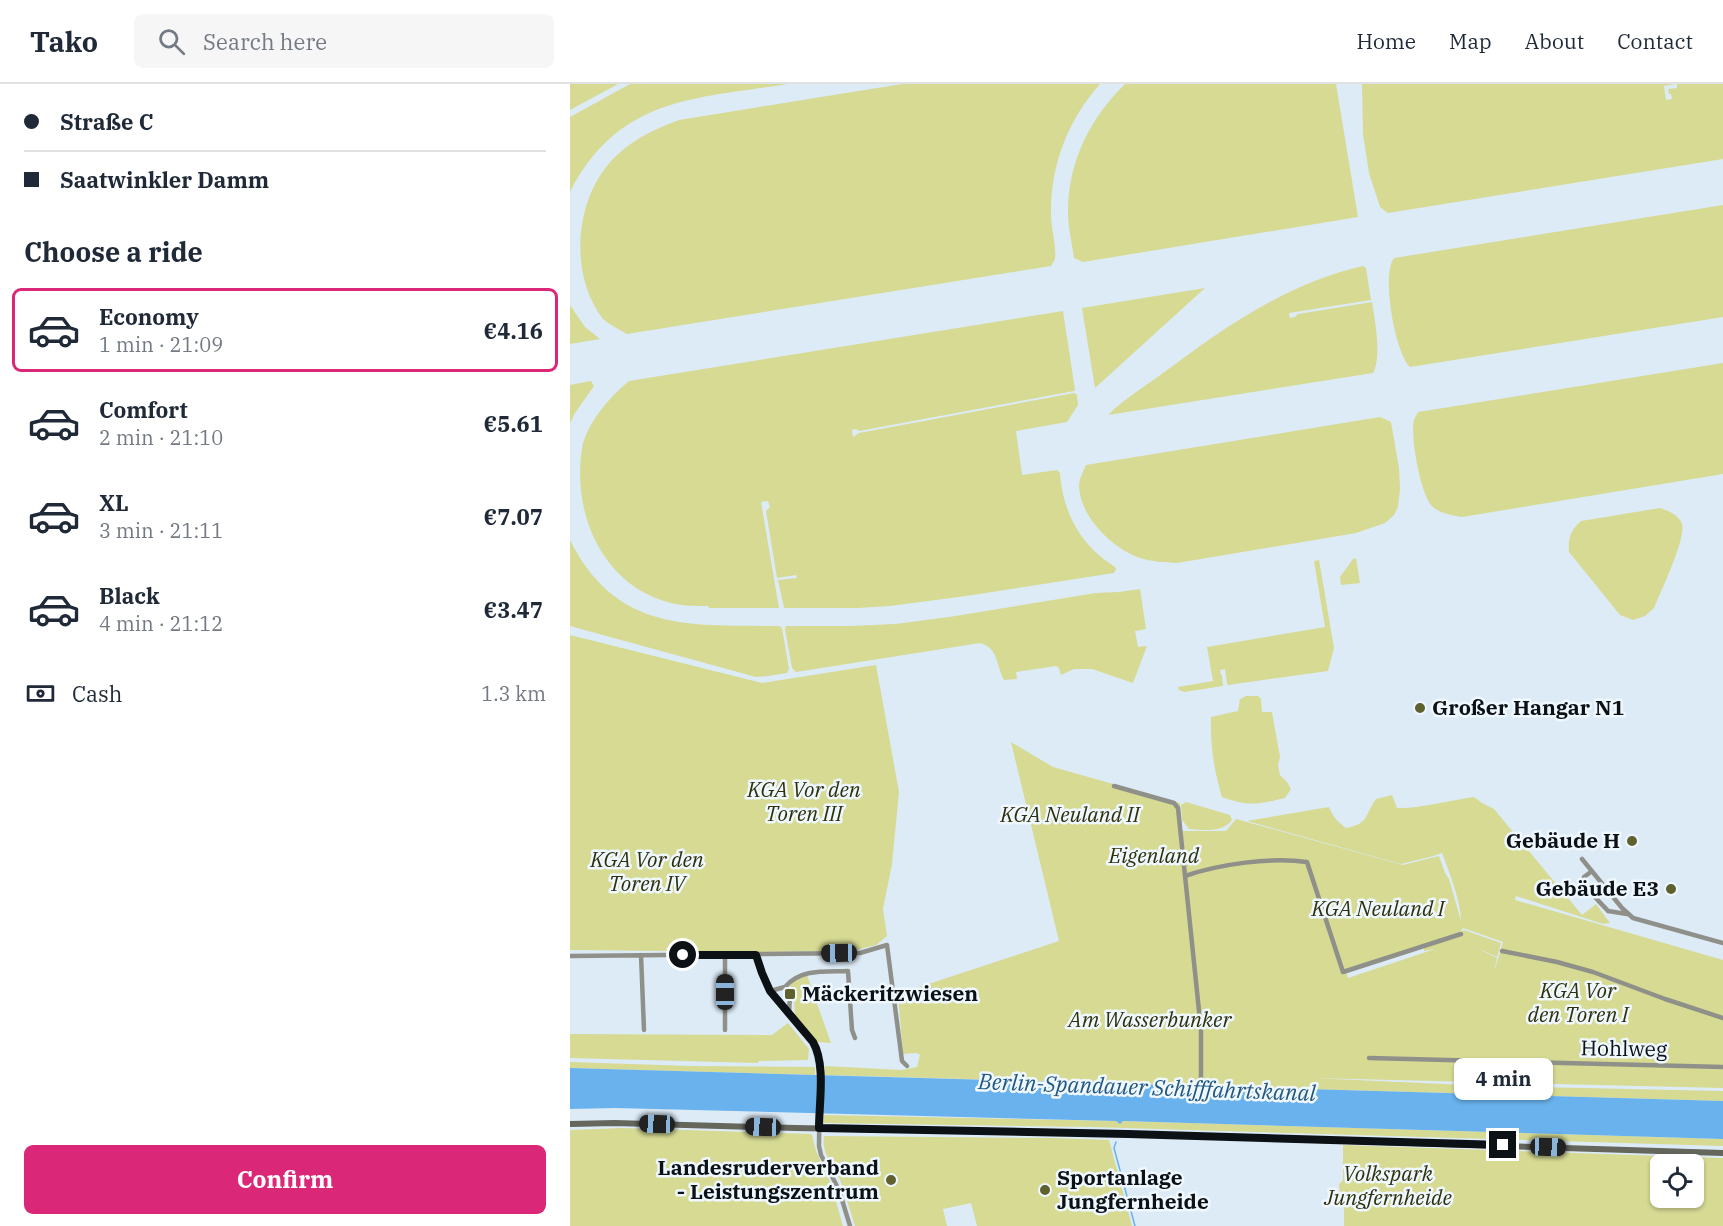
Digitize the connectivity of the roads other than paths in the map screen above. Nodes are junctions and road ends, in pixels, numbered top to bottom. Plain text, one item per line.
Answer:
1 (1114, 786) dead end
2 (1582, 859) dead end
3 (1592, 871) junction
4 (1185, 876) junction
5 (1627, 914) junction
6 (1461, 934) dead end
7 (1723, 943) edge
8 (1502, 951) dead end
9 (641, 955) junction
10 (725, 955) junction
11 (756, 955) junction
12 (570, 956) edge
13 (785, 987) junction
14 (770, 991) junction
15 (789, 1014) junction
16 (1723, 1017) edge
17 (644, 1030) dead end
18 (725, 1030) dead end
19 (855, 1038) dead end
20 (1369, 1058) dead end
21 (907, 1066) dead end
22 (1723, 1067) edge
23 (1201, 1081) dead end
24 (570, 1124) edge
25 (819, 1126) junction
26 (1723, 1153) edge
27 (850, 1226) edge

1 - 4 street
2 - 3 street
3 - 5 street
3 - 5 street
4 - 6 street
4 - 23 street
5 - 7 street
8 - 16 street
9 - 10 street
9 - 12 street
9 - 17 street
10 - 11 street
10 - 18 street
11 - 14 street
11 - 21 street
13 - 14 street
13 - 15 street
13 - 19 street
14 - 15 street
15 - 25 street
20 - 22 street, Hohlweg
24 - 25 main road
25 - 26 main road
25 - 27 street

